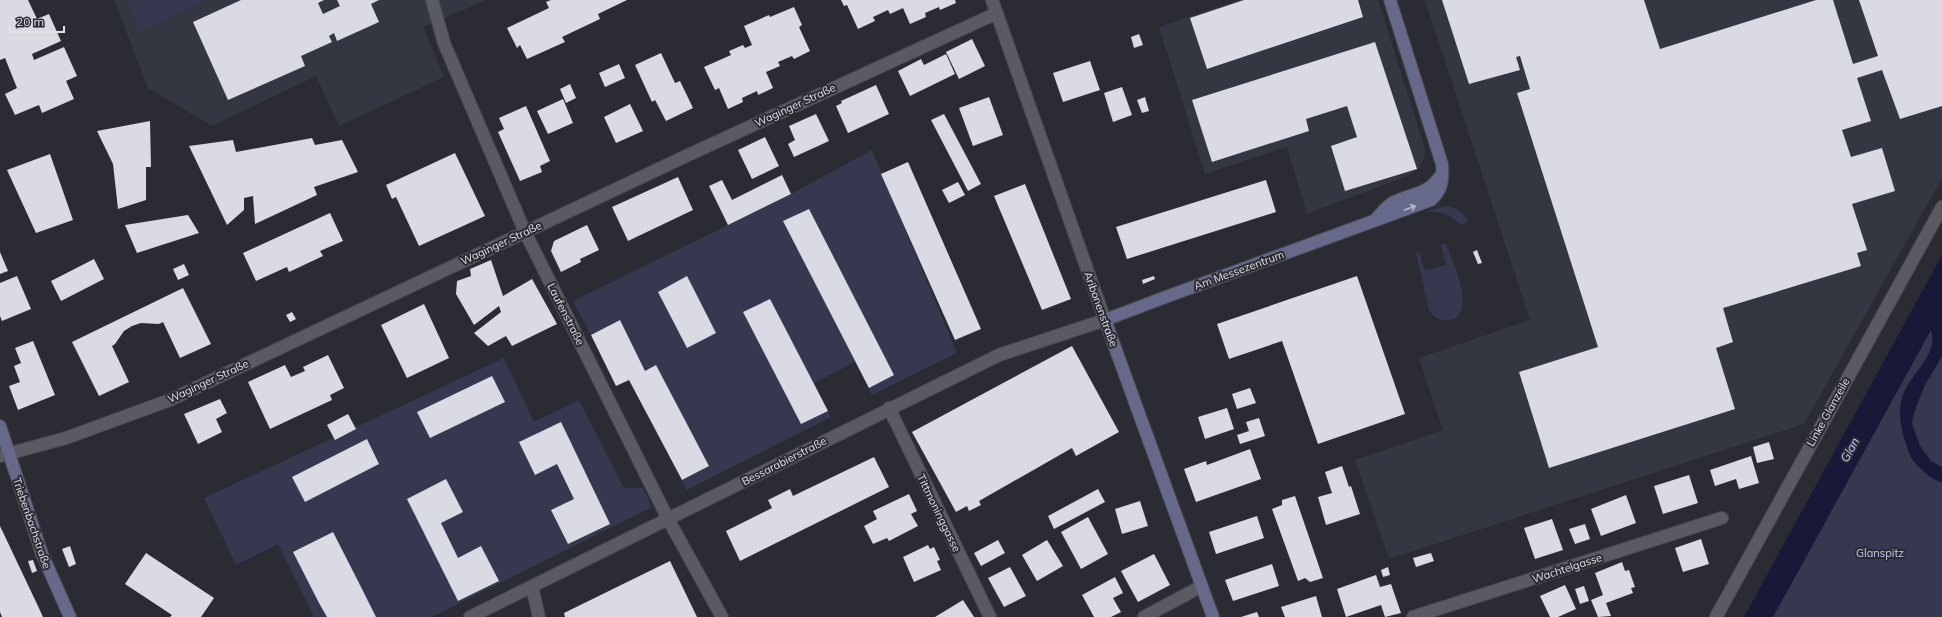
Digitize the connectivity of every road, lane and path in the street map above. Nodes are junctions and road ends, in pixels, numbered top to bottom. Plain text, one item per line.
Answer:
1 (432, 0) edge
2 (992, 0) edge
3 (1390, 0) edge
4 (997, 13) junction
5 (1942, 207) edge
6 (524, 232) junction
7 (1105, 320) junction
8 (889, 408) junction
9 (0, 426) edge
10 (4, 454) edge
11 (1722, 518) dead end
12 (668, 519) junction
13 (1202, 586) junction
14 (532, 587) junction
15 (70, 617) edge
16 (470, 617) edge
17 (539, 617) edge
18 (722, 617) edge
19 (990, 617) edge
20 (1144, 617) edge
21 (1213, 617) edge
22 (1413, 617) edge
23 (1716, 617) edge

1 - 6 street, Laufenstraße
2 - 4 street, Aribonenstraße
3 - 7 street, Am Messezentrum
4 - 6 street, Waginger Straße
4 - 7 street, Aribonenstraße
5 - 23 street, Linke Glanzeile
6 - 10 street, Waginger Straße
6 - 12 street, Laufenstraße
7 - 8 street, Bessarabierstraße
7 - 13 street, Aribonenstraße
8 - 12 street, Bessarabierstraße
8 - 19 street, Tittmoninggasse
9 - 10 street, Triebenbachstraße
10 - 15 street, Triebenbachstraße
11 - 22 street, Wachtelgasse
12 - 14 street, Bessarabierstraße
12 - 18 street, Laufenstraße
13 - 20 street
13 - 21 street, Aribonenstraße
14 - 16 street, Bessarabierstraße
14 - 17 street

